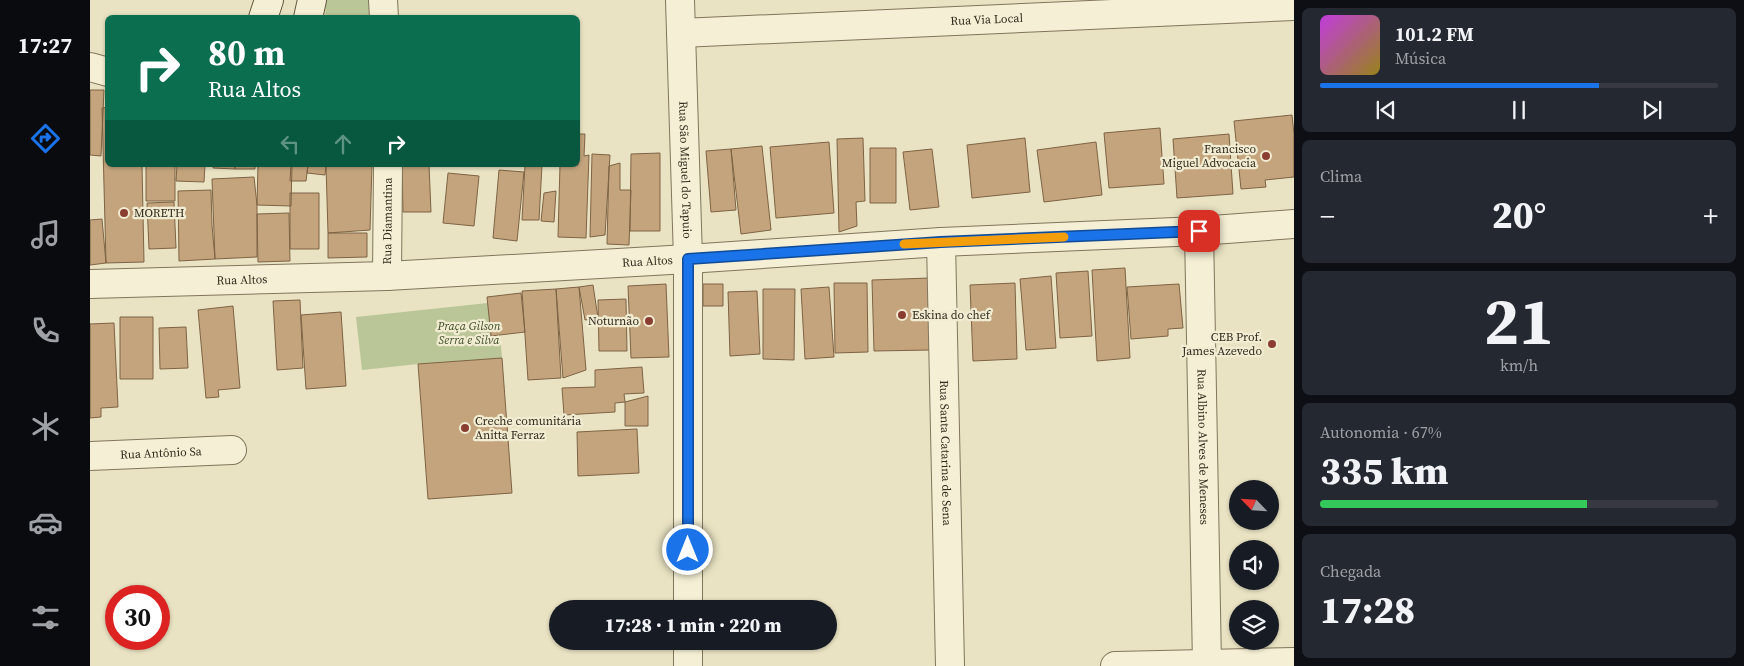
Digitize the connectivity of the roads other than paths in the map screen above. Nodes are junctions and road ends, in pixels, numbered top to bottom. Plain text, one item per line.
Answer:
1 (269, 0) edge
2 (312, 0) edge
3 (383, 0) edge
4 (680, 0) edge
5 (1294, 6) edge
6 (265, 15) edge
7 (309, 15) edge
8 (384, 15) edge
9 (680, 33) junction
10 (90, 67) edge
11 (105, 71) edge
12 (388, 167) edge
13 (1294, 224) edge
14 (1199, 231) junction
15 (941, 242) junction
16 (688, 259) junction
17 (387, 276) junction
18 (90, 284) edge
19 (232, 450) dead end
20 (90, 456) edge
21 (688, 600) edge
22 (688, 650) edge
23 (1294, 662) edge
24 (1207, 664) junction
25 (688, 666) edge
26 (950, 666) edge
27 (1115, 666) edge

1 - 6 street
2 - 7 street
3 - 8 street
4 - 9 street, Rua São Miguel do Tapuio
5 - 9 street, Rua Via Local
9 - 16 street, Rua São Miguel do Tapuio
10 - 11 street
12 - 17 street, Rua Diamantina
13 - 14 street, Rua Altos
14 - 15 street, Rua Altos
14 - 24 street, Rua Albino Alves de Meneses
15 - 16 street, Rua Altos
15 - 26 street, Rua Santa Catarina de Sena
16 - 17 street, Rua Altos
16 - 21 street, Rua São Miguel do Tapuio
17 - 18 street, Rua Altos
19 - 20 street, Rua Antônio Sa
22 - 25 street
23 - 24 street
24 - 27 street

